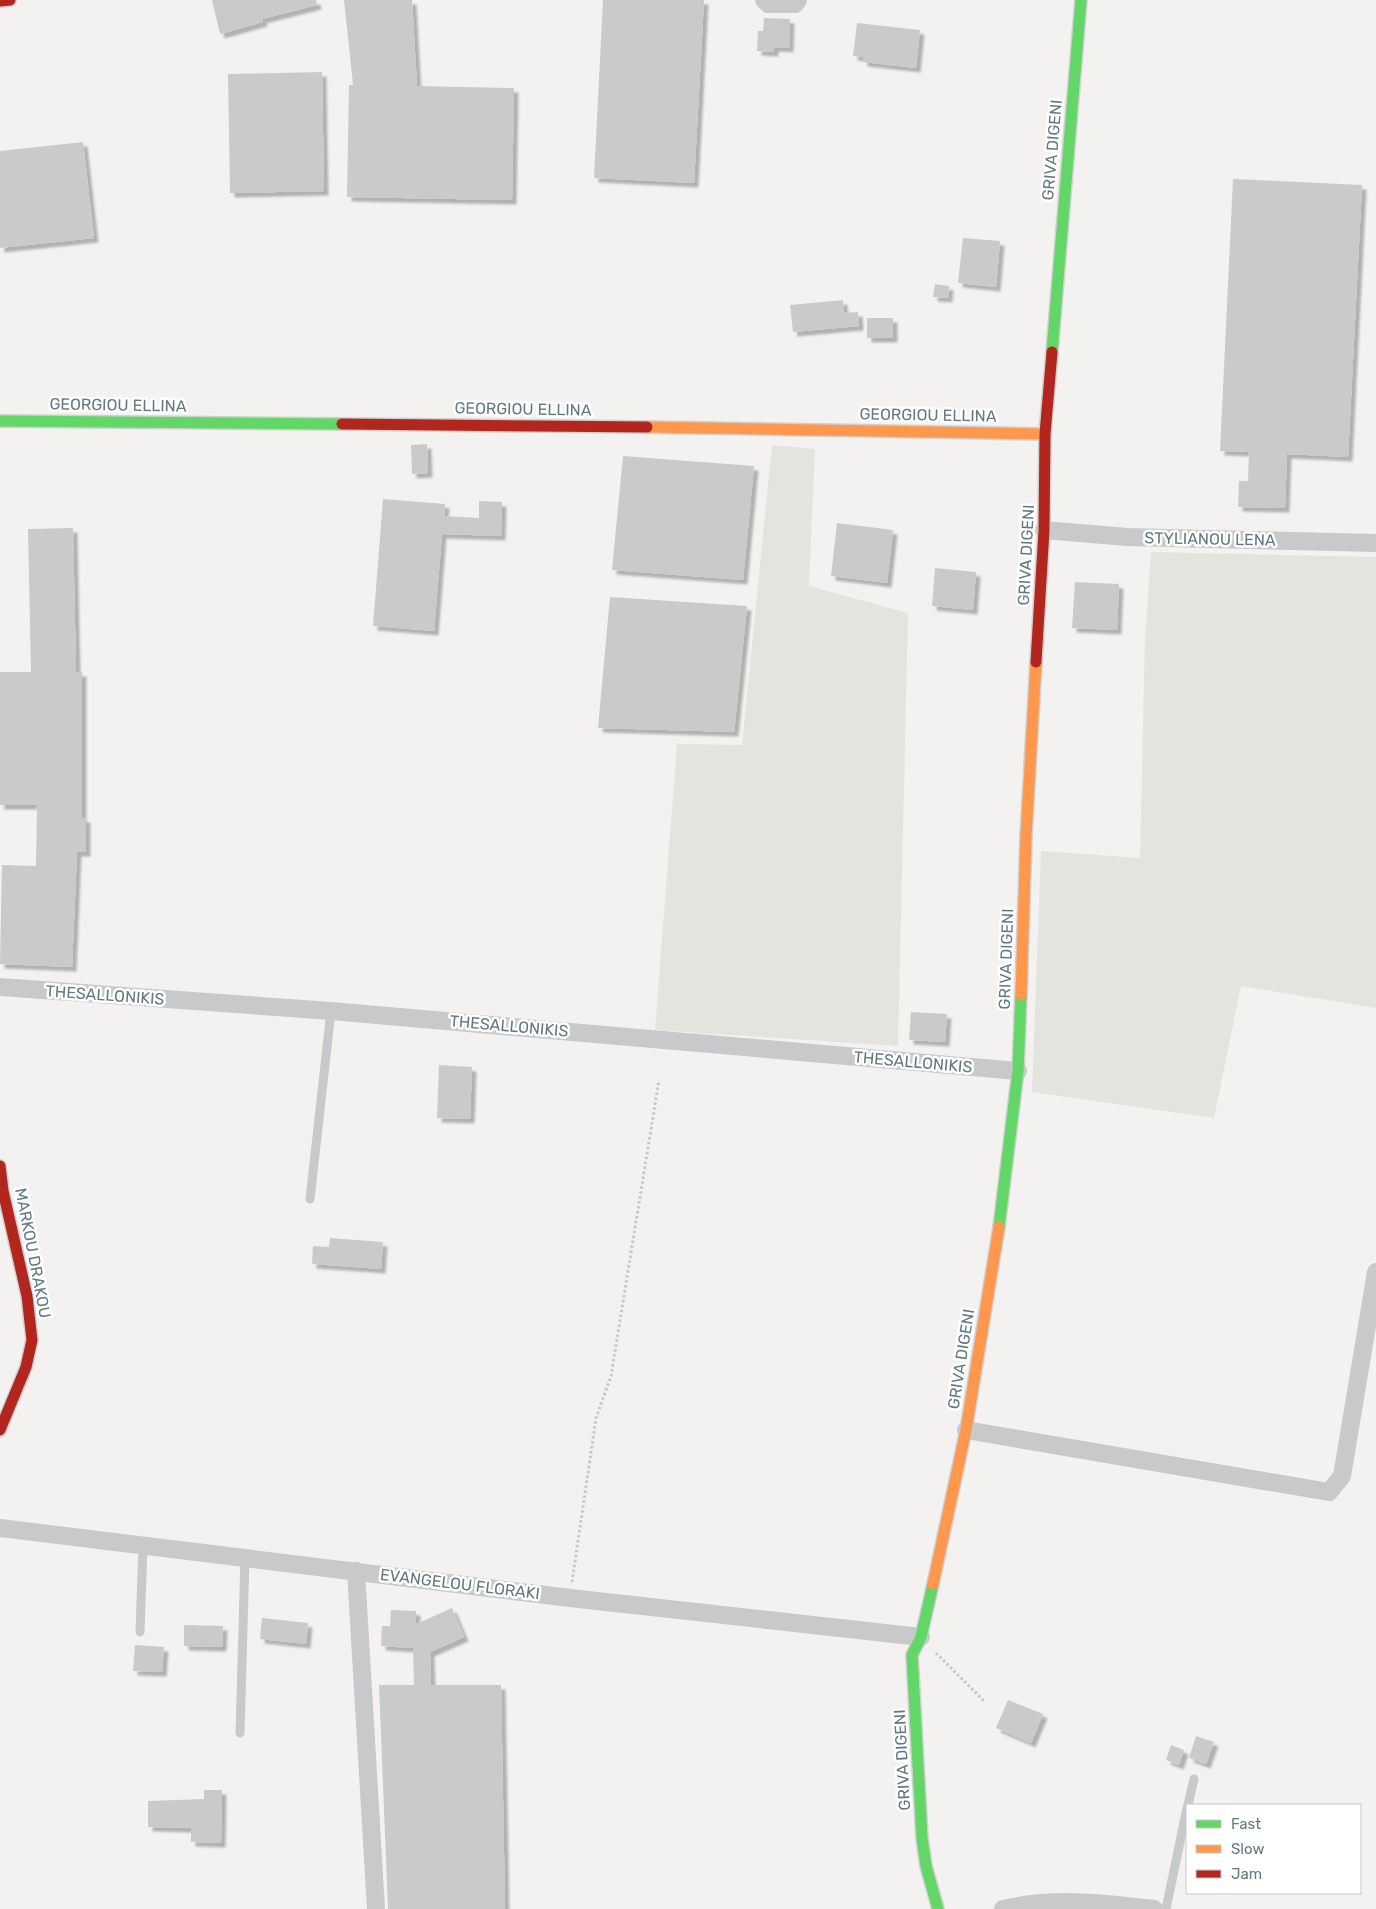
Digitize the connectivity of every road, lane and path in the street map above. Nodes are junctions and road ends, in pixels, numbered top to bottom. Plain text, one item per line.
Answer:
1 (10, 0) edge
2 (764, 0) edge
3 (798, 0) edge
4 (1081, 0) edge
5 (0, 1) edge
6 (0, 421) edge
7 (1045, 434) junction
8 (1044, 530) junction
9 (1376, 543) edge
10 (0, 987) edge
11 (331, 1011) junction
12 (1018, 1071) junction
13 (659, 1080) dead end
14 (0, 1166) edge
15 (310, 1199) dead end
16 (1376, 1272) edge
17 (0, 1430) edge
18 (966, 1430) junction
19 (0, 1528) edge
20 (143, 1545) junction
21 (245, 1558) junction
22 (356, 1572) junction
23 (570, 1598) junction
24 (140, 1632) dead end
25 (920, 1638) junction
26 (986, 1702) dead end
27 (240, 1733) dead end
28 (1194, 1779) dead end
29 (1189, 1804) edge
30 (1186, 1816) edge
31 (376, 1909) edge
32 (938, 1909) edge
33 (1004, 1909) edge
34 (1154, 1909) edge
35 (1166, 1909) edge

1 - 5 street
2 - 3 street
4 - 7 street, GRIVA DIGENI
6 - 7 street, GEORGIOU ELLINA
7 - 8 street, GRIVA DIGENI
8 - 9 street, STYLIANOU LENA
8 - 12 street, GRIVA DIGENI
10 - 11 street, THESALLONIKIS
11 - 12 street, THESALLONIKIS
11 - 15 lane
12 - 18 street, GRIVA DIGENI
13 - 23 path
14 - 17 street, MARKOU DRAKOU
16 - 18 street
18 - 25 street, GRIVA DIGENI
19 - 20 street, EVANGELOU FLORAKI
20 - 21 street, EVANGELOU FLORAKI
20 - 24 lane
21 - 22 street, EVANGELOU FLORAKI
21 - 27 lane
22 - 23 street, EVANGELOU FLORAKI
22 - 31 street
23 - 25 street, EVANGELOU FLORAKI
25 - 26 path
25 - 32 street, GRIVA DIGENI
28 - 29 lane
30 - 35 lane
33 - 34 street

